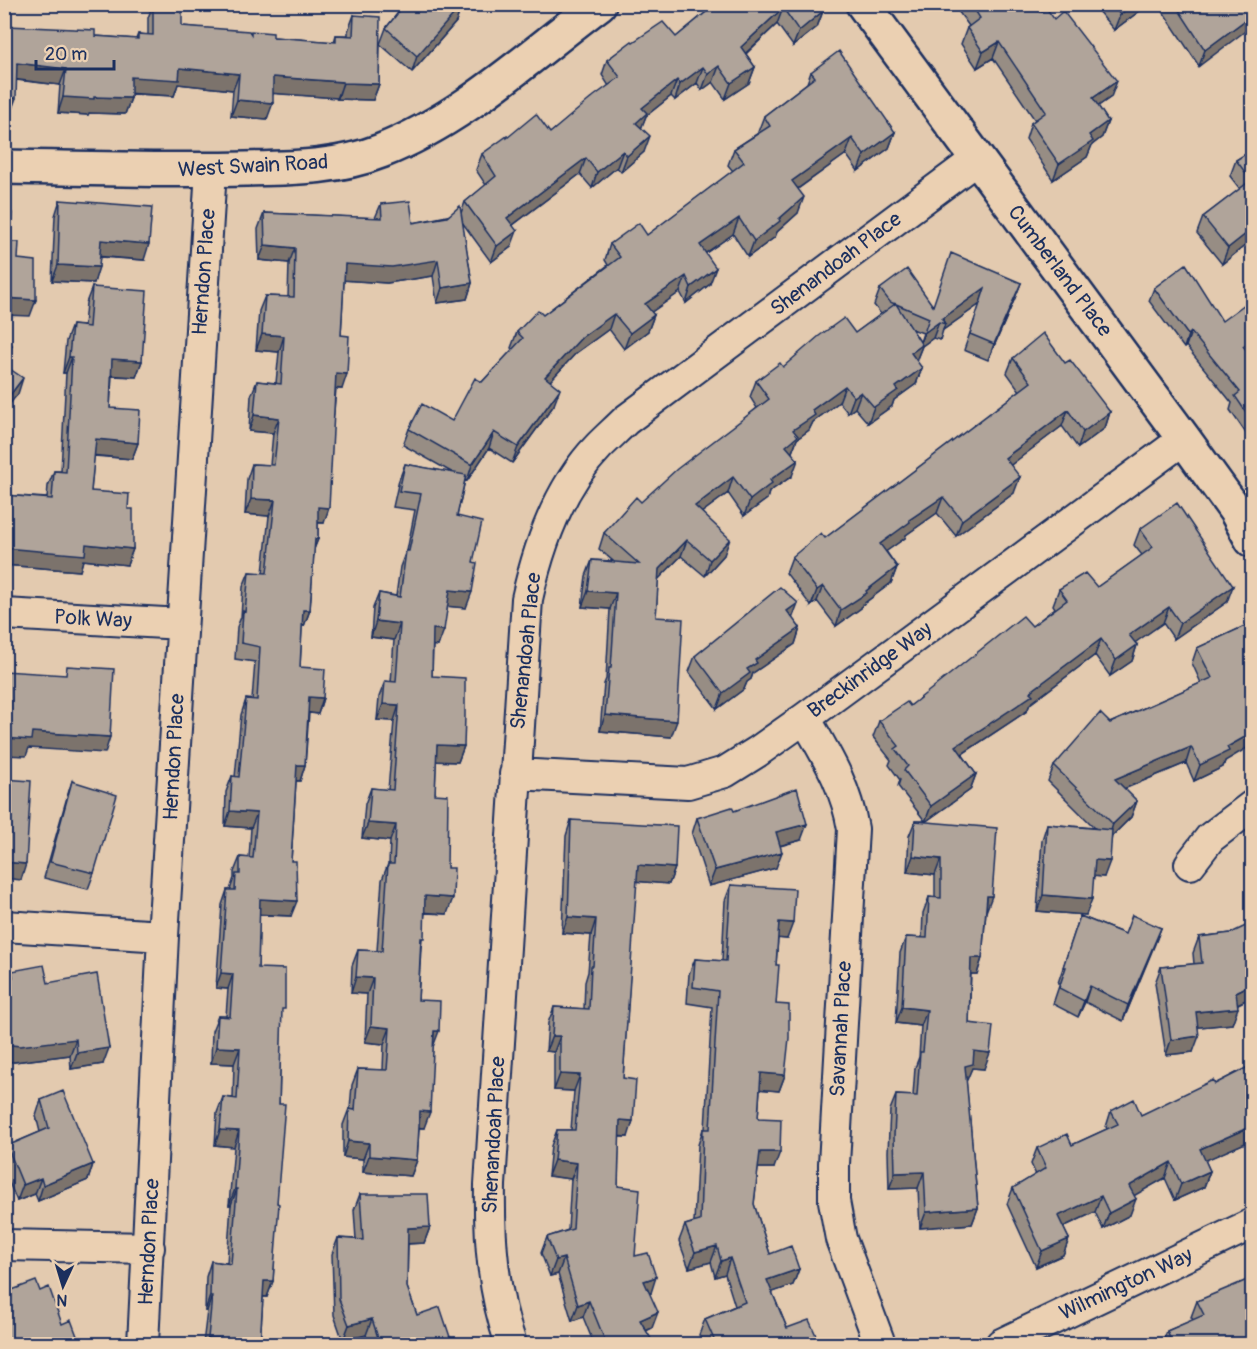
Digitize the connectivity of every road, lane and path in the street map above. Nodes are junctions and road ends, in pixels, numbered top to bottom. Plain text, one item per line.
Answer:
1 (600, 4) edge
2 (863, 4) edge
3 (977, 159) junction
4 (4, 167) edge
5 (211, 170) junction
6 (1184, 439) junction
7 (1252, 540) edge
8 (4, 614) edge
9 (182, 624) junction
10 (805, 718) junction
11 (515, 774) junction
12 (1252, 806) edge
13 (1190, 864) dead end
14 (4, 926) edge
15 (163, 936) junction
16 (1252, 1224) edge
17 (4, 1245) edge
18 (149, 1248) junction
19 (143, 1344) edge
20 (512, 1344) edge
21 (880, 1344) edge
22 (1001, 1344) edge

1 - 5 street, West Swain Road
2 - 3 street, Cumberland Place
3 - 6 street, Cumberland Place
3 - 11 street, Shenandoah Place
4 - 5 street, West Swain Road
5 - 9 street, Herndon Place
6 - 7 street, Cumberland Place
6 - 10 street, Breckinridge Way
8 - 9 street, Polk Way
9 - 15 street, Herndon Place
10 - 11 street, Breckinridge Way
10 - 21 street, Savannah Place
11 - 20 street, Shenandoah Place
12 - 13 street
14 - 15 street
15 - 18 street, Herndon Place
16 - 22 street, Wilmington Way
17 - 18 street
18 - 19 street, Herndon Place

